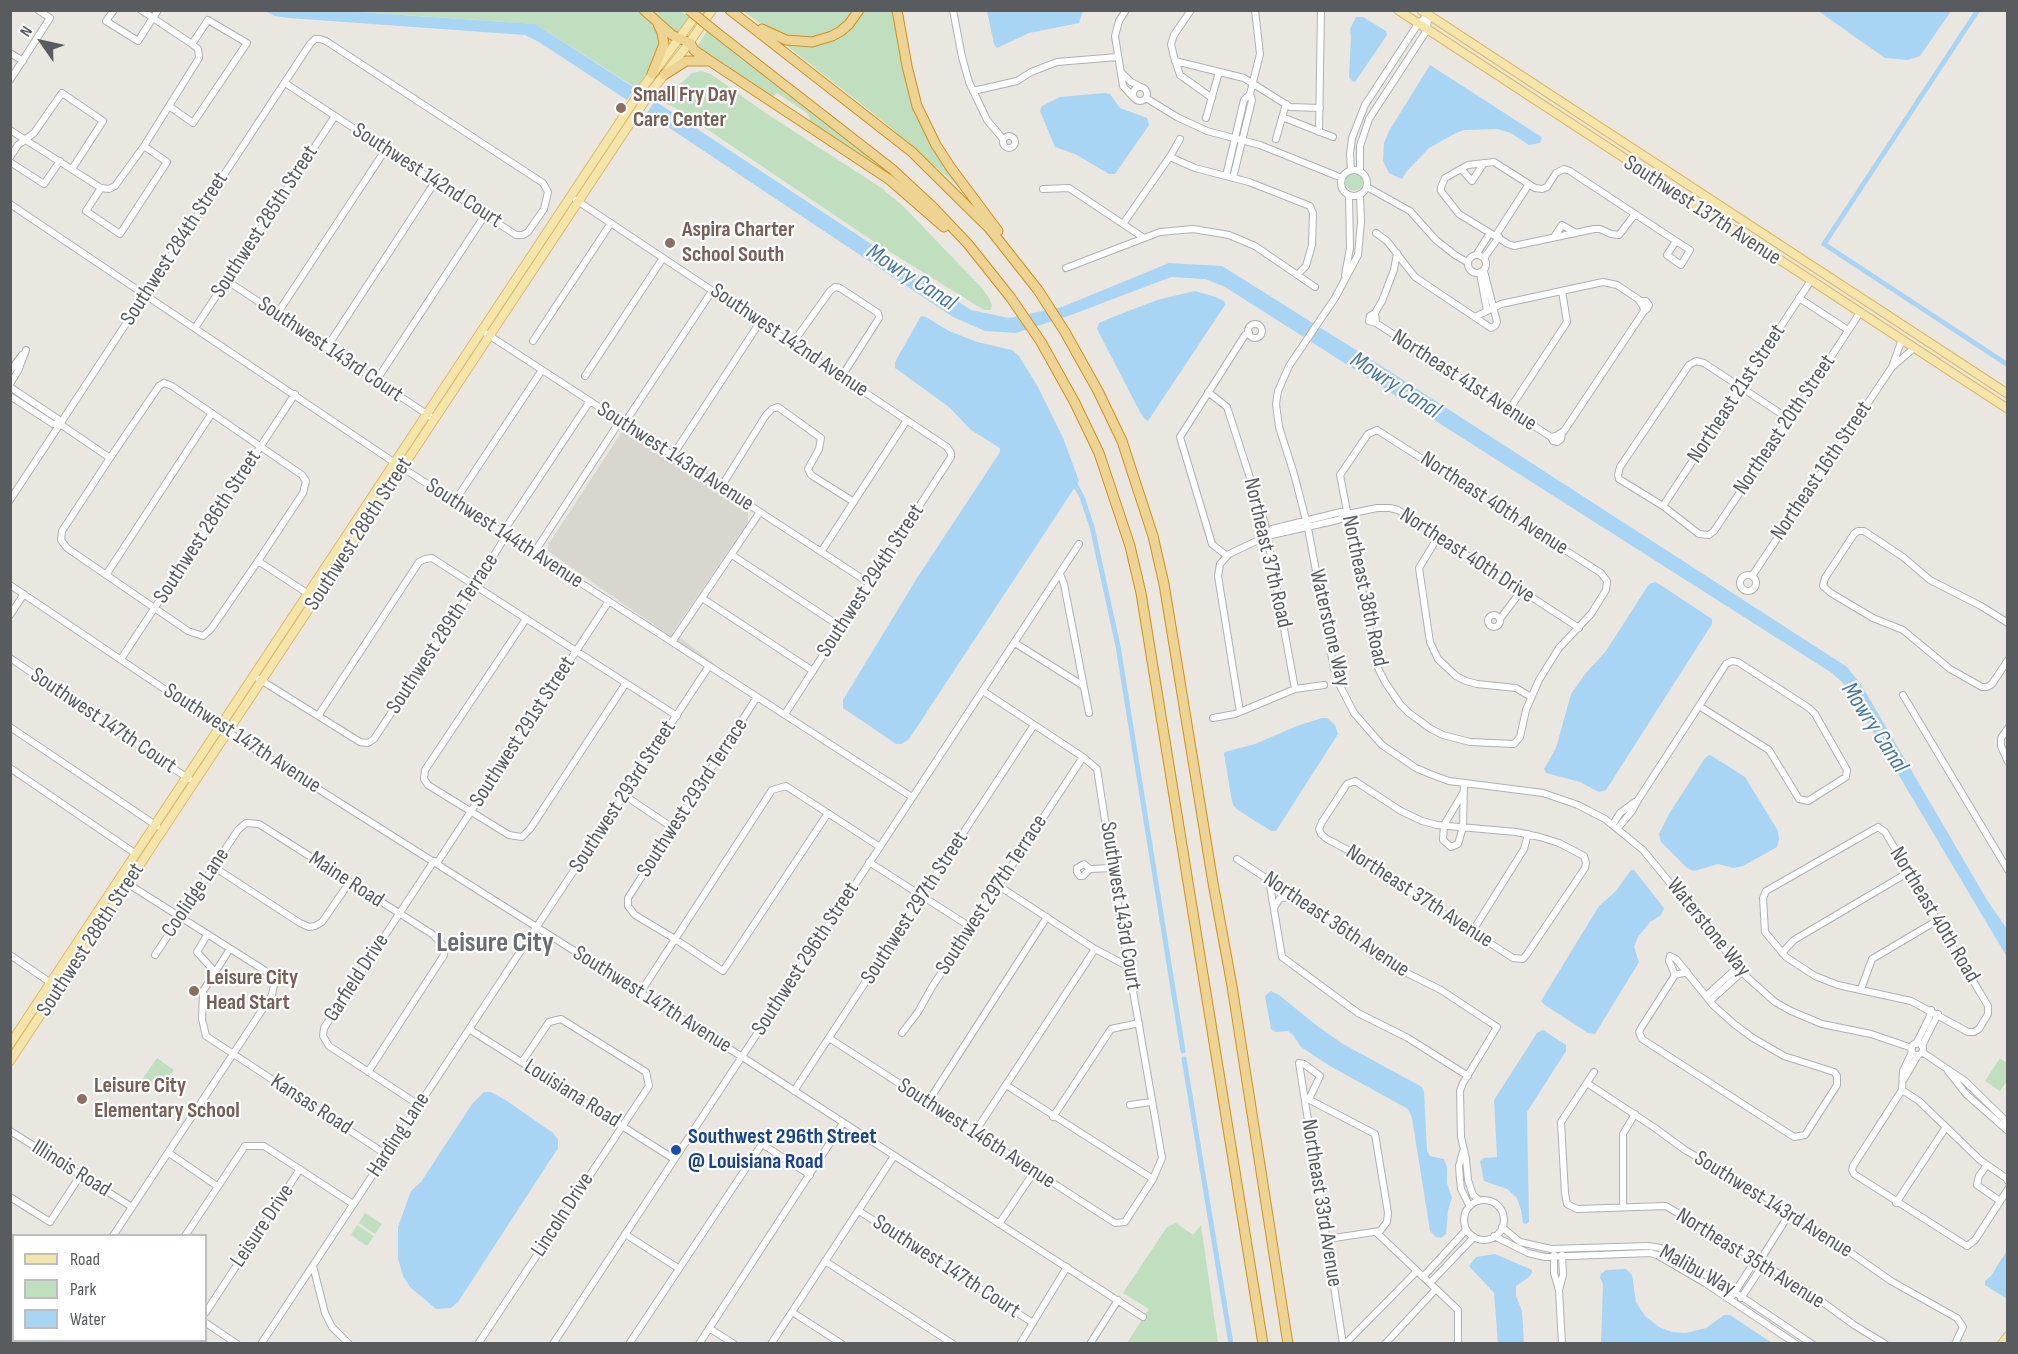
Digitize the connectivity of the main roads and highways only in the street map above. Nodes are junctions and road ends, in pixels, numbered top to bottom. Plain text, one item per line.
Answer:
1 (644, 10) edge
2 (689, 10) edge
3 (700, 10) edge
4 (712, 10) edge
5 (859, 10) edge
6 (897, 10) edge
7 (1398, 10) edge
8 (730, 11) edge
9 (1425, 13) edge
10 (743, 21) junction
11 (656, 22) junction
12 (685, 40) junction
13 (710, 61) junction
14 (652, 74) junction
15 (664, 75) junction
16 (989, 270) junction
17 (1818, 271) junction
18 (1810, 282) junction
19 (1038, 290) junction
20 (1935, 347) junction
21 (1928, 358) junction
22 (2007, 394) edge
23 (2007, 409) edge
24 (399, 465) junction
25 (10, 1044) edge
26 (12, 1056) edge
27 (2007, 1336) edge
28 (1263, 1344) edge
29 (1288, 1344) edge
30 (2002, 1344) edge

1 - 11 highway
2 - 16 highway, bridge
3 - 12 main road, Southwest 288th Street
4 - 12 main road, Southwest 288th Street
5 - 10 highway
6 - 19 highway
7 - 18 main road, Southwest 137th Avenue
8 - 10 highway
9 - 17 main road, Southwest 137th Avenue
10 - 19 highway
11 - 12 highway
11 - 14 highway
12 - 13 highway
12 - 14 main road, Southwest 288th Street
12 - 15 main road, Southwest 288th Street
13 - 15 highway
13 - 16 highway
14 - 24 main road, Southwest 288th Street
15 - 24 main road, Southwest 288th Street
16 - 28 highway
17 - 18 main road
17 - 20 main road, Southwest 137th Avenue
18 - 21 main road, Southwest 137th Avenue
19 - 29 highway
20 - 21 main road
20 - 22 main road, Southwest 137th Avenue
21 - 23 main road, Southwest 137th Avenue
24 - 25 main road, Southwest 288th Street
24 - 26 main road, Southwest 288th Street
27 - 30 main road

